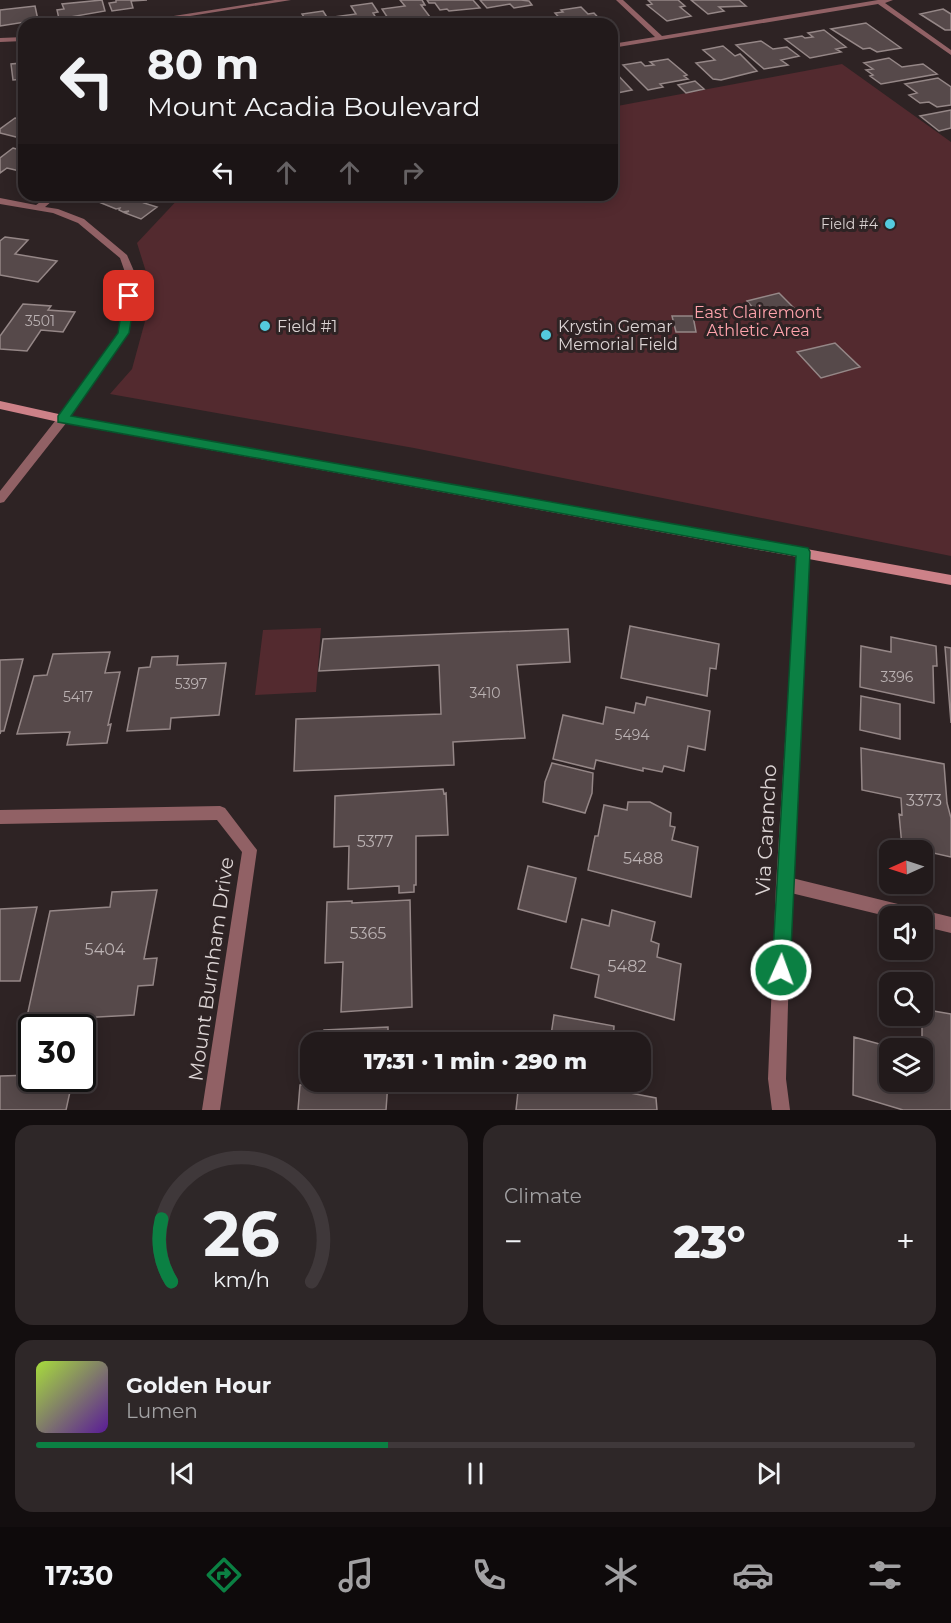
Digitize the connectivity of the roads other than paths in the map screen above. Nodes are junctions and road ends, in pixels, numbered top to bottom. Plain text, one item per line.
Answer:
1 (288, 0) edge
2 (619, 0) edge
3 (890, 0) edge
4 (880, 2) junction
5 (166, 18) edge
6 (660, 38) junction
7 (18, 39) edge
8 (0, 40) edge
9 (618, 45) edge
10 (951, 53) edge
11 (0, 201) edge
12 (47, 201) edge
13 (37, 208) junction
14 (0, 405) edge
15 (63, 419) junction
16 (0, 499) edge
17 (803, 552) junction
18 (951, 580) edge
19 (0, 817) edge
20 (784, 884) junction
21 (879, 907) edge
22 (933, 921) edge
23 (951, 925) edge
24 (211, 1110) edge
25 (781, 1110) edge

1 - 5 street
2 - 6 street
3 - 4 street
4 - 6 street
4 - 10 street
6 - 9 street
7 - 8 street
11 - 13 street
12 - 13 street
13 - 15 street
14 - 15 main road
15 - 16 street
15 - 17 main road
17 - 18 main road
17 - 20 street, Via Carancho
19 - 24 street, Mount Burnham Drive
20 - 21 street
20 - 25 street, Via Carancho
22 - 23 street

